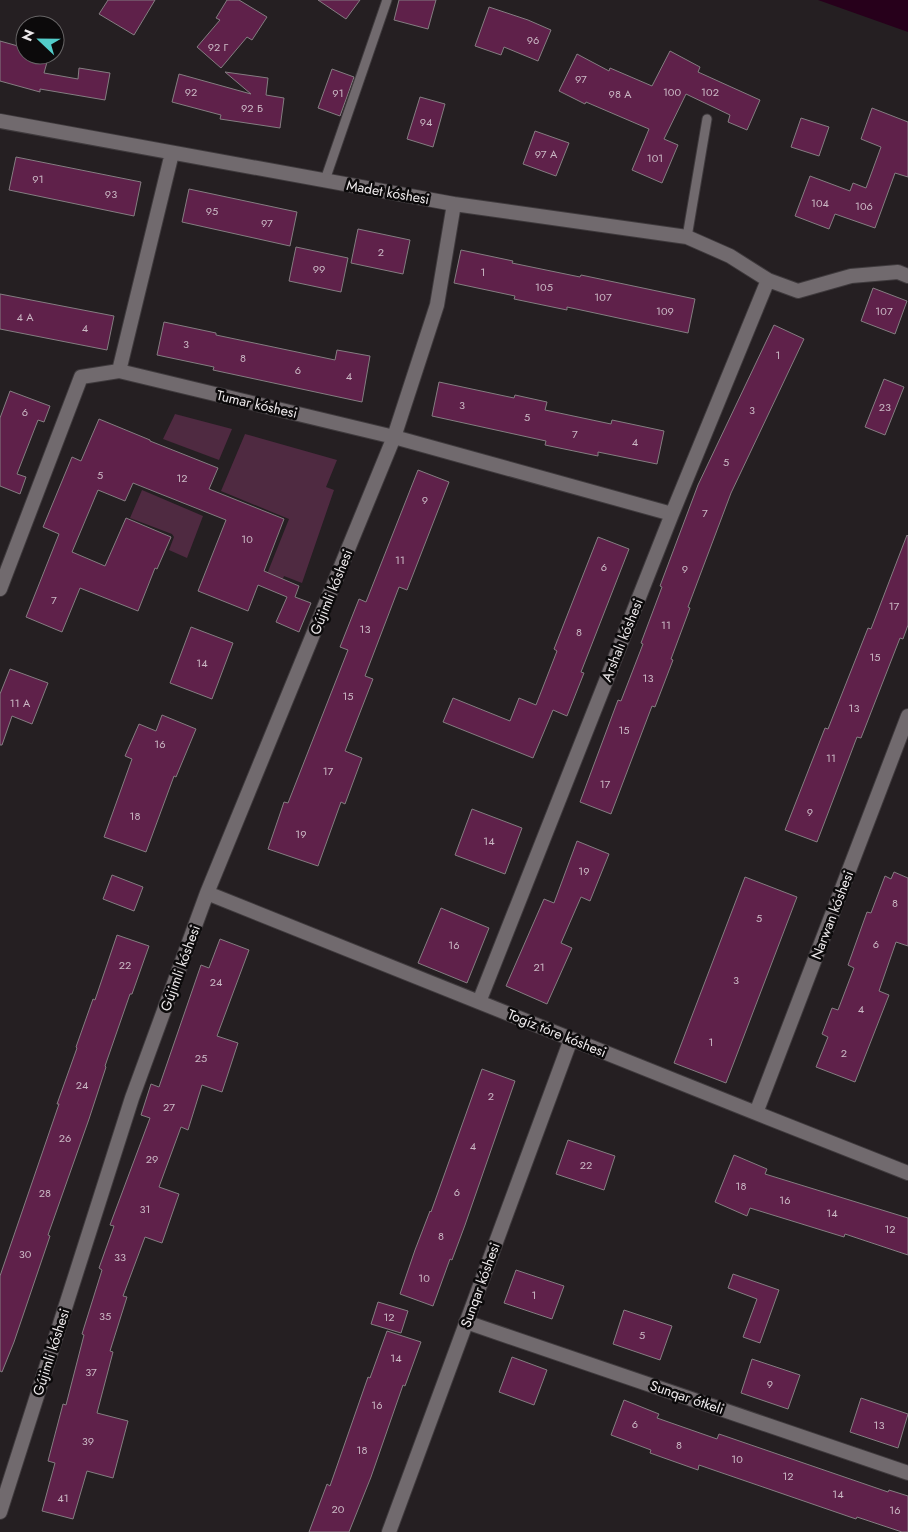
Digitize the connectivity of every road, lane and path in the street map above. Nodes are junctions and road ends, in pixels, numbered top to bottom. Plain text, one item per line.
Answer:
1 (388, 0) edge
2 (707, 119) dead end
3 (0, 121) edge
4 (172, 153) junction
5 (325, 180) junction
6 (454, 204) junction
7 (687, 237) junction
8 (908, 276) edge
9 (768, 280) junction
10 (119, 371) junction
11 (394, 437) junction
12 (672, 514) junction
13 (0, 589) edge
14 (908, 716) edge
15 (208, 892) junction
16 (479, 1002) junction
17 (571, 1039) junction
18 (756, 1113) junction
19 (908, 1172) edge
20 (466, 1322) junction
21 (908, 1473) edge
22 (0, 1512) edge
23 (389, 1532) edge

1 - 5 lane
2 - 7 lane
3 - 4 street, Madet kóshesi
4 - 5 street, Madet kóshesi
4 - 10 street
5 - 6 street, Madet kóshesi
6 - 7 street, Madet kóshesi
6 - 11 street, Gújimli kóshesi
7 - 9 street, Madet kóshesi
8 - 9 street, Madet kóshesi
9 - 12 street, Arshalı kóshesi
10 - 11 street, Tumar kóshesi
10 - 13 street, Tumar kóshesi
11 - 12 street
11 - 15 street, Gújimli kóshesi
12 - 16 street, Arshalı kóshesi
14 - 18 street, Narwan kóshesi
15 - 16 street, Toǵız tóre kóshesi
15 - 22 street, Gújimli kóshesi
16 - 17 street, Toǵız tóre kóshesi
17 - 18 street, Toǵız tóre kóshesi
17 - 20 street, Sunqar kóshesi
18 - 19 street, Toǵız tóre kóshesi
20 - 21 street, Sunqar ótkeli
20 - 23 street, Sunqar kóshesi

